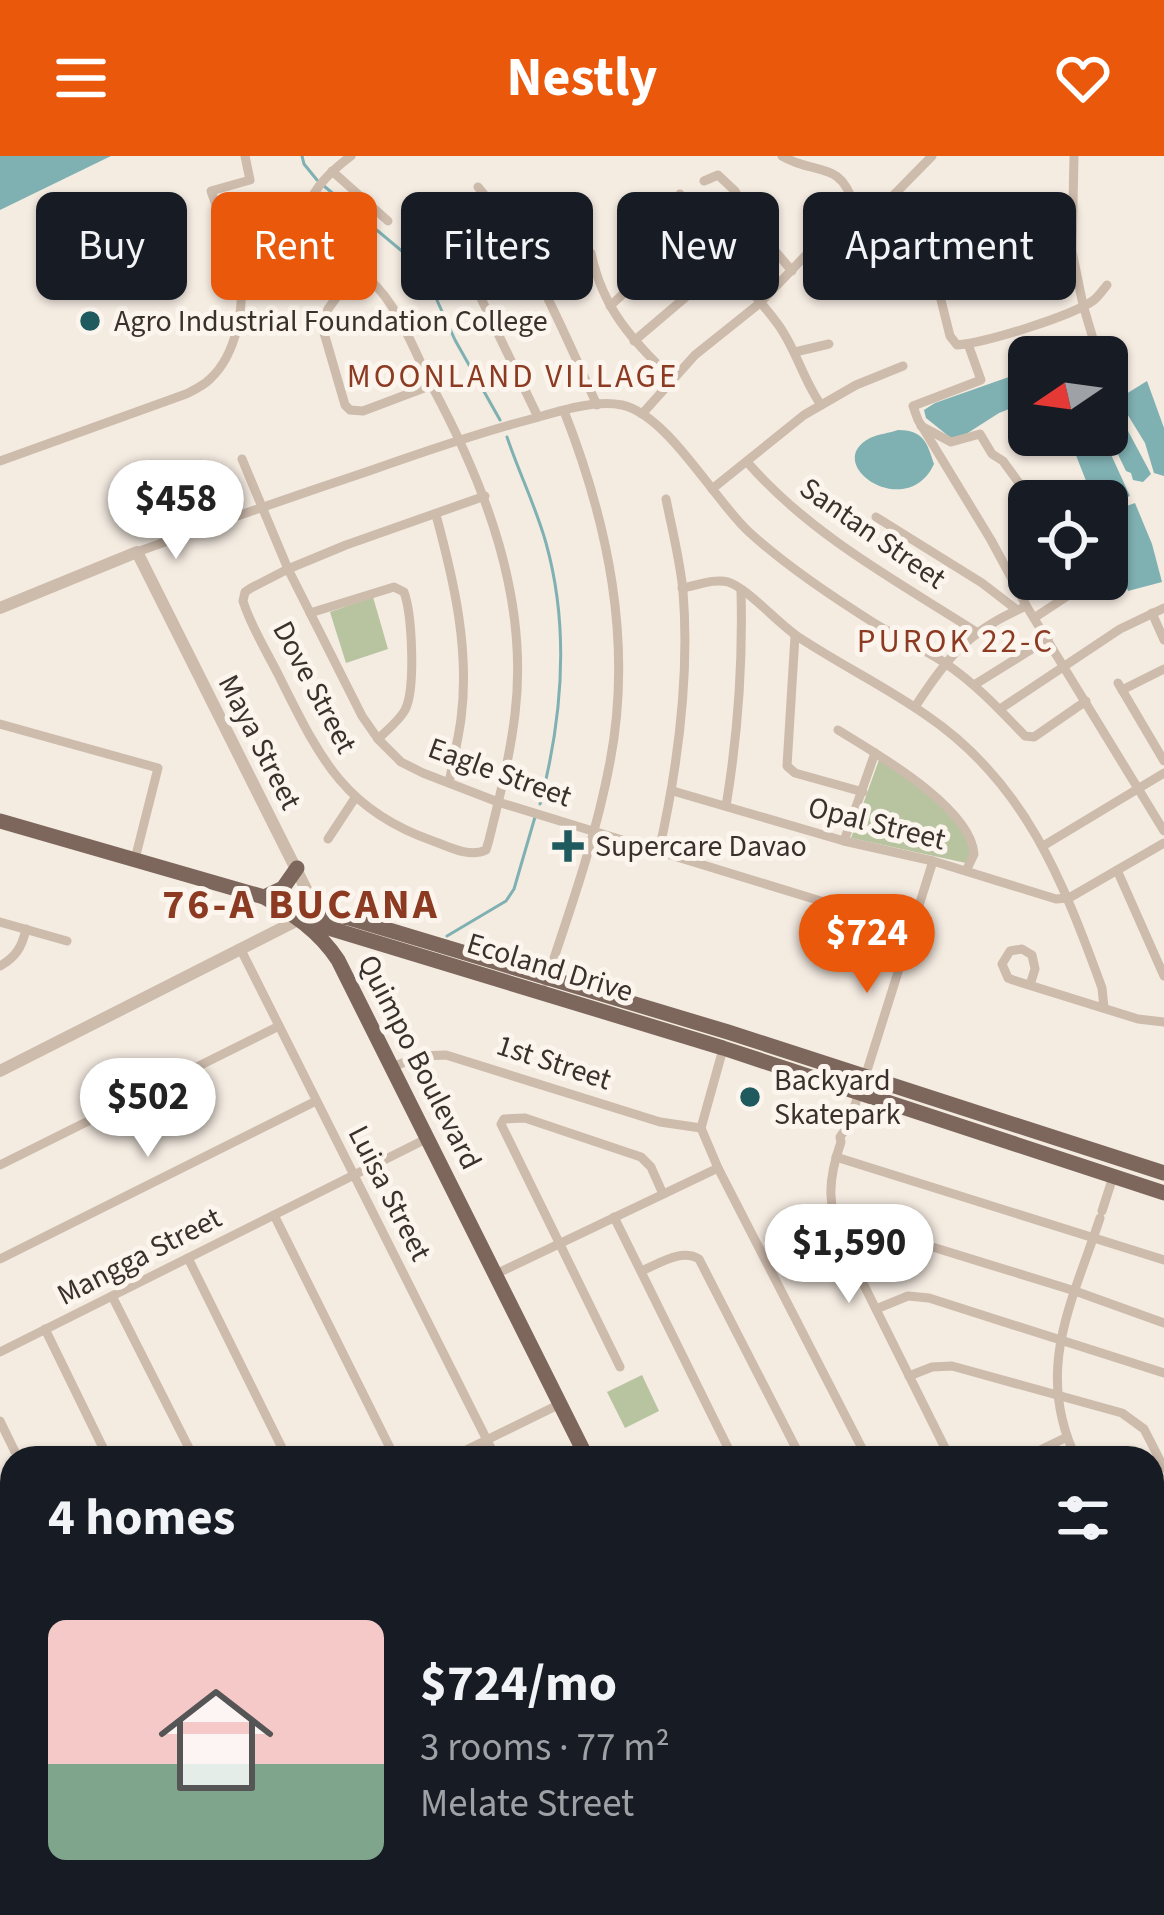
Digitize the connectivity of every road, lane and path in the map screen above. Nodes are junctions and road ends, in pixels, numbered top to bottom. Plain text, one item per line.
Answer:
1 (245, 156) edge
2 (351, 156) edge
3 (782, 156) edge
4 (830, 156) edge
5 (932, 156) edge
6 (1074, 156) edge
7 (819, 169) junction
8 (332, 171) junction
9 (704, 182) dead end
10 (478, 187) dead end
11 (317, 192) edge
12 (482, 192) edge
13 (848, 192) edge
14 (897, 192) edge
15 (388, 220) dead end
16 (803, 260) edge
17 (593, 261) edge
18 (792, 272) junction
19 (1107, 286) dead end
20 (377, 289) edge
21 (335, 300) edge
22 (482, 300) edge
23 (548, 300) edge
24 (617, 300) edge
25 (682, 300) edge
26 (941, 300) edge
27 (760, 302) junction
28 (1083, 305) junction
29 (610, 306) junction
30 (1092, 336) edge
31 (634, 340) junction
32 (830, 344) dead end
33 (968, 344) junction
34 (795, 352) junction
35 (903, 366) dead end
36 (672, 379) junction
37 (432, 385) junction
38 (598, 405) junction
39 (821, 405) junction
40 (564, 411) junction
41 (642, 414) junction
42 (538, 417) junction
43 (921, 426) junction
44 (461, 439) junction
45 (242, 459) dead end
46 (0, 461) edge
47 (748, 463) junction
48 (1017, 480) edge
49 (712, 490) junction
50 (485, 496) junction
51 (667, 499) dead end
52 (261, 508) junction
53 (436, 515) junction
54 (876, 517) dead end
55 (137, 552) junction
56 (288, 568) junction
57 (682, 588) junction
58 (741, 590) junction
59 (1061, 600) edge
60 (0, 608) edge
61 (1022, 608) junction
62 (1164, 608) edge
63 (310, 613) junction
64 (1152, 613) junction
65 (1034, 618) junction
66 (979, 633) junction
67 (795, 636) junction
68 (1048, 639) junction
69 (1164, 640) edge
70 (944, 662) junction
71 (1064, 666) junction
72 (1164, 669) edge
73 (974, 685) junction
74 (1086, 701) junction
75 (915, 707) junction
76 (1000, 709) junction
77 (0, 724) edge
78 (1164, 727) edge
79 (838, 730) dead end
80 (1149, 736) junction
81 (378, 740) junction
82 (875, 753) junction
83 (1164, 760) edge
84 (1164, 773) edge
85 (449, 783) junction
86 (1138, 788) junction
87 (673, 790) junction
88 (862, 792) junction
89 (355, 798) junction
90 (498, 802) junction
91 (726, 806) junction
92 (0, 821) edge
93 (595, 831) junction
94 (1164, 831) edge
95 (328, 839) dead end
96 (844, 841) junction
97 (1164, 843) edge
98 (1042, 846) junction
99 (659, 851) junction
100 (135, 860) junction
101 (934, 861) junction
102 (297, 868) junction
103 (1117, 870) junction
104 (966, 871) junction
105 (264, 897) junction
106 (1069, 898) junction
107 (300, 919) junction
108 (322, 921) junction
109 (0, 922) edge
110 (26, 929) junction
111 (912, 929) junction
112 (67, 941) dead end
113 (241, 950) junction
114 (336, 956) junction
115 (0, 966) edge
116 (1164, 976) edge
117 (545, 985) junction
118 (1030, 985) dead end
119 (1104, 1008) junction
120 (1164, 1022) edge
121 (279, 1026) junction
122 (725, 1040) junction
123 (392, 1067) junction
124 (0, 1071) edge
125 (862, 1085) junction
126 (316, 1101) junction
127 (701, 1128) junction
128 (428, 1138) junction
129 (836, 1157) junction
130 (0, 1165) edge
131 (718, 1168) junction
132 (1164, 1173) edge
133 (354, 1175) junction
134 (1113, 1177) junction
135 (1164, 1193) edge
136 (663, 1194) junction
137 (274, 1215) junction
138 (614, 1217) junction
139 (1093, 1238) junction
140 (559, 1244) junction
141 (844, 1245) junction
142 (188, 1258) junction
143 (0, 1259) edge
144 (1164, 1260) edge
145 (641, 1271) junction
146 (496, 1274) junction
147 (1075, 1292) junction
148 (112, 1296) junction
149 (876, 1309) junction
150 (1164, 1323) edge
151 (45, 1329) junction
152 (1059, 1340) junction
153 (0, 1352) edge
154 (620, 1367) dead end
155 (1164, 1373) edge
156 (909, 1376) junction
157 (1058, 1394) junction
158 (560, 1404) junction
159 (1067, 1437) junction
160 (487, 1440) junction
161 (102, 1446) edge
162 (188, 1446) edge
163 (281, 1446) edge
164 (389, 1446) edge
165 (475, 1446) edge
166 (490, 1446) edge
167 (581, 1446) edge
168 (727, 1446) edge
169 (795, 1446) edge
170 (861, 1446) edge
171 (944, 1446) edge
172 (1049, 1446) edge
173 (1071, 1446) edge
174 (1154, 1446) edge

1 - 46 street
2 - 8 street
3 - 7 street
4 - 7 street
5 - 14 street
6 - 28 street
7 - 13 street
8 - 11 street
8 - 15 street
9 - 18 street
10 - 12 street
16 - 18 street
17 - 29 street
18 - 27 street
19 - 28 street
20 - 37 street
21 - 37 street
22 - 42 street
23 - 38 street
24 - 29 street
25 - 31 street
26 - 33 street
27 - 34 street
27 - 36 street
28 - 30 street
28 - 33 street
29 - 31 street
31 - 36 street
32 - 34 street
33 - 43 street
34 - 39 street
35 - 39 street
36 - 41 street
37 - 44 street
38 - 40 street
38 - 41 street
39 - 47 street
40 - 42 street
40 - 93 street
41 - 49 street
42 - 44 street
43 - 48 street
43 - 61 street
44 - 50 street
44 - 52 street
45 - 52 street, Eagle Street
47 - 49 street
47 - 66 street, Santan Street
49 - 70 street
50 - 53 street
50 - 90 street
51 - 57 street
52 - 55 street
52 - 56 street, Eagle Street
53 - 56 street
53 - 85 street
54 - 61 street
55 - 60 street
55 - 102 street, Maya Street
56 - 63 street, Eagle Street
56 - 89 street, Dove Street
57 - 58 street
57 - 87 street
58 - 67 street
58 - 91 street
59 - 65 street
61 - 65 street
61 - 66 street
62 - 64 street
63 - 81 street, Eagle Street
63 - 81 street
64 - 69 street
64 - 71 street
65 - 68 street
66 - 70 street
67 - 75 street
67 - 88 street
68 - 71 street
68 - 73 street
70 - 73 street
70 - 75 street
71 - 74 street
71 - 76 street
72 - 80 street
73 - 76 street
74 - 76 street
74 - 86 street
75 - 98 street
77 - 100 street
78 - 80 street
79 - 82 street
80 - 83 street
81 - 85 street, Eagle Street
82 - 88 street
82 - 104 street
84 - 86 street
85 - 90 street, Eagle Street
86 - 94 street
86 - 98 street
87 - 91 street, Opal Street
87 - 99 street
88 - 96 street
89 - 90 street, Dove Street
89 - 95 street
90 - 93 street, Eagle Street
91 - 96 street, Opal Street
92 - 100 main road, Quimpo Boulevard
93 - 99 street, Eagle Street
93 - 117 street
96 - 101 street, Opal Street
97 - 103 street
98 - 106 street
99 - 111 street, Eagle Street
100 - 105 main road, Quimpo Boulevard
101 - 104 street, Opal Street
101 - 111 street
102 - 105 main road
102 - 108 street, Maya Street
103 - 106 street
103 - 116 street
104 - 106 street, Opal Street
105 - 107 main road, Quimpo Boulevard
106 - 119 street
107 - 108 main road, Ecoland Drive
107 - 113 street
107 - 114 main road, Quimpo Boulevard
108 - 114 street, Maya Street
108 - 117 main road, Ecoland Drive
109 - 110 street
110 - 112 street
110 - 115 street
111 - 125 street
113 - 121 street, Luisa Street
113 - 124 street
114 - 123 main road, Quimpo Boulevard
117 - 122 main road, Ecoland Drive
118 - 119 street
119 - 120 street
121 - 126 street, Luisa Street
121 - 130 street
122 - 125 main road, Ecoland Drive
122 - 127 street
123 - 127 street, 1st Street
123 - 128 main road, Quimpo Boulevard
125 - 129 street
125 - 132 main road, Ecoland Drive
125 - 134 main road, Ecoland Drive
126 - 133 street, Luisa Street
126 - 143 street
127 - 131 street
128 - 133 street, Mangga Street
128 - 146 main road, Quimpo Boulevard
129 - 139 street
129 - 141 street
131 - 136 street
131 - 170 street
133 - 137 street, Mangga Street
133 - 160 street, Luisa Street
134 - 135 main road, Ecoland Drive
134 - 139 street
136 - 138 street
136 - 140 street
137 - 142 street, Mangga Street
137 - 164 street
138 - 140 street
138 - 145 street
139 - 144 street
139 - 147 street
140 - 146 street
140 - 154 street
141 - 147 street
141 - 149 street
142 - 148 street, Mangga Street
142 - 163 street
145 - 168 street
145 - 169 street
146 - 158 main road, Quimpo Boulevard
147 - 150 street
147 - 152 street
148 - 151 street, Mangga Street
148 - 162 street
149 - 152 street
149 - 156 street
151 - 153 street, Mangga Street
151 - 161 street
152 - 155 street
152 - 157 street
156 - 157 street
156 - 171 street
157 - 159 street
157 - 174 street
158 - 160 street
158 - 167 main road, Quimpo Boulevard
159 - 172 street
159 - 173 street
160 - 165 street
160 - 166 street, Luisa Street

